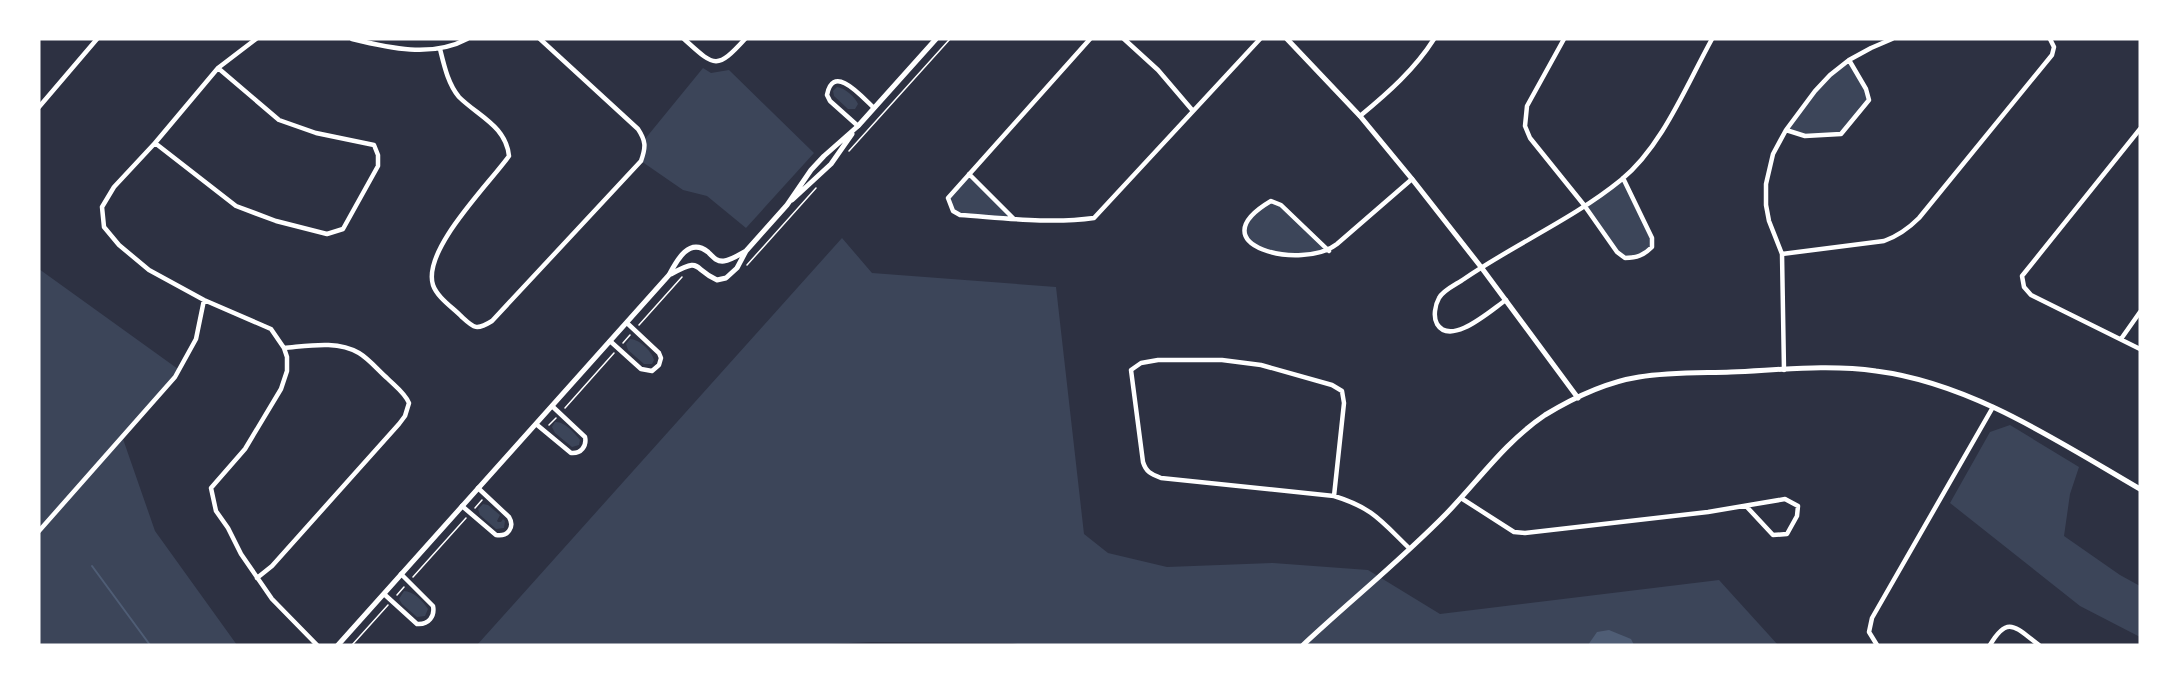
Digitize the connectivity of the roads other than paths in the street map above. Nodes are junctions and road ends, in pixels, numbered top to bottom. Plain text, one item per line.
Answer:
1 (97, 39) edge
2 (256, 39) edge
3 (352, 39) edge
4 (467, 39) edge
5 (540, 39) edge
6 (684, 39) edge
7 (745, 39) edge
8 (936, 39) edge
9 (1090, 39) edge
10 (1124, 39) edge
11 (1260, 39) edge
12 (1287, 39) edge
13 (1434, 39) edge
14 (1564, 39) edge
15 (1712, 39) edge
16 (1892, 39) edge
17 (2050, 39) edge
18 (440, 49) junction
19 (1849, 60) junction
20 (218, 68) junction
21 (39, 107) edge
22 (874, 108) junction
23 (1193, 111) junction
24 (1360, 116) junction
25 (858, 126) junction
26 (2140, 129) edge
27 (1786, 130) junction
28 (155, 143) junction
29 (969, 174) junction
30 (1623, 178) junction
31 (1412, 179) junction
32 (787, 205) junction
33 (1584, 206) junction
34 (1014, 219) junction
35 (746, 251) junction
36 (1329, 251) junction
37 (1782, 254) junction
38 (1481, 267) junction
39 (669, 274) junction
40 (204, 300) junction
41 (1506, 300) junction
42 (2140, 312) edge
43 (627, 323) junction
44 (2121, 339) junction
45 (610, 341) junction
46 (284, 348) junction
47 (2140, 349) edge
48 (1784, 369) junction
49 (1578, 398) junction
50 (552, 406) junction
51 (1993, 407) junction
52 (536, 424) junction
53 (478, 488) junction
54 (2140, 489) edge
55 (1334, 496) junction
56 (1461, 498) junction
57 (462, 506) junction
58 (1746, 506) junction
59 (39, 531) edge
60 (1409, 548) junction
61 (401, 574) junction
62 (257, 578) junction
63 (384, 594) junction
64 (317, 645) edge
65 (338, 645) edge
66 (1303, 645) edge
67 (1877, 645) edge
68 (1990, 645) edge
69 (2039, 645) edge

1 - 21 street
2 - 20 street
3 - 18 street
4 - 18 street
5 - 18 street
6 - 7 street
8 - 22 street
9 - 29 street
10 - 23 street
11 - 23 street
12 - 24 street
13 - 24 street
14 - 33 street
15 - 30 street
16 - 19 street
17 - 37 street
19 - 27 street
19 - 27 street
20 - 28 street
20 - 28 street
22 - 25 street
22 - 25 street
23 - 34 street
24 - 31 street
25 - 32 street
25 - 32 street
26 - 44 street
27 - 37 street
28 - 40 street
29 - 34 street
29 - 34 street
30 - 33 street
30 - 33 street
31 - 36 street
31 - 38 street
32 - 35 street
33 - 38 street
35 - 39 street
35 - 39 street
36 - 36 street
37 - 48 street
38 - 41 street
38 - 41 street
39 - 43 street
40 - 46 street
40 - 59 street
41 - 49 street
42 - 44 street
43 - 45 street
43 - 45 street
44 - 47 street
45 - 50 street
46 - 62 street
46 - 62 street
48 - 49 street
48 - 51 street
49 - 56 street
50 - 52 street
50 - 52 street
51 - 54 street
51 - 67 street
52 - 53 street
53 - 57 street
53 - 57 street
55 - 55 street
55 - 60 street
56 - 58 street
56 - 60 street
57 - 61 street
58 - 58 street
60 - 66 street
61 - 63 street
61 - 63 street
62 - 64 street
63 - 65 street
68 - 69 street

